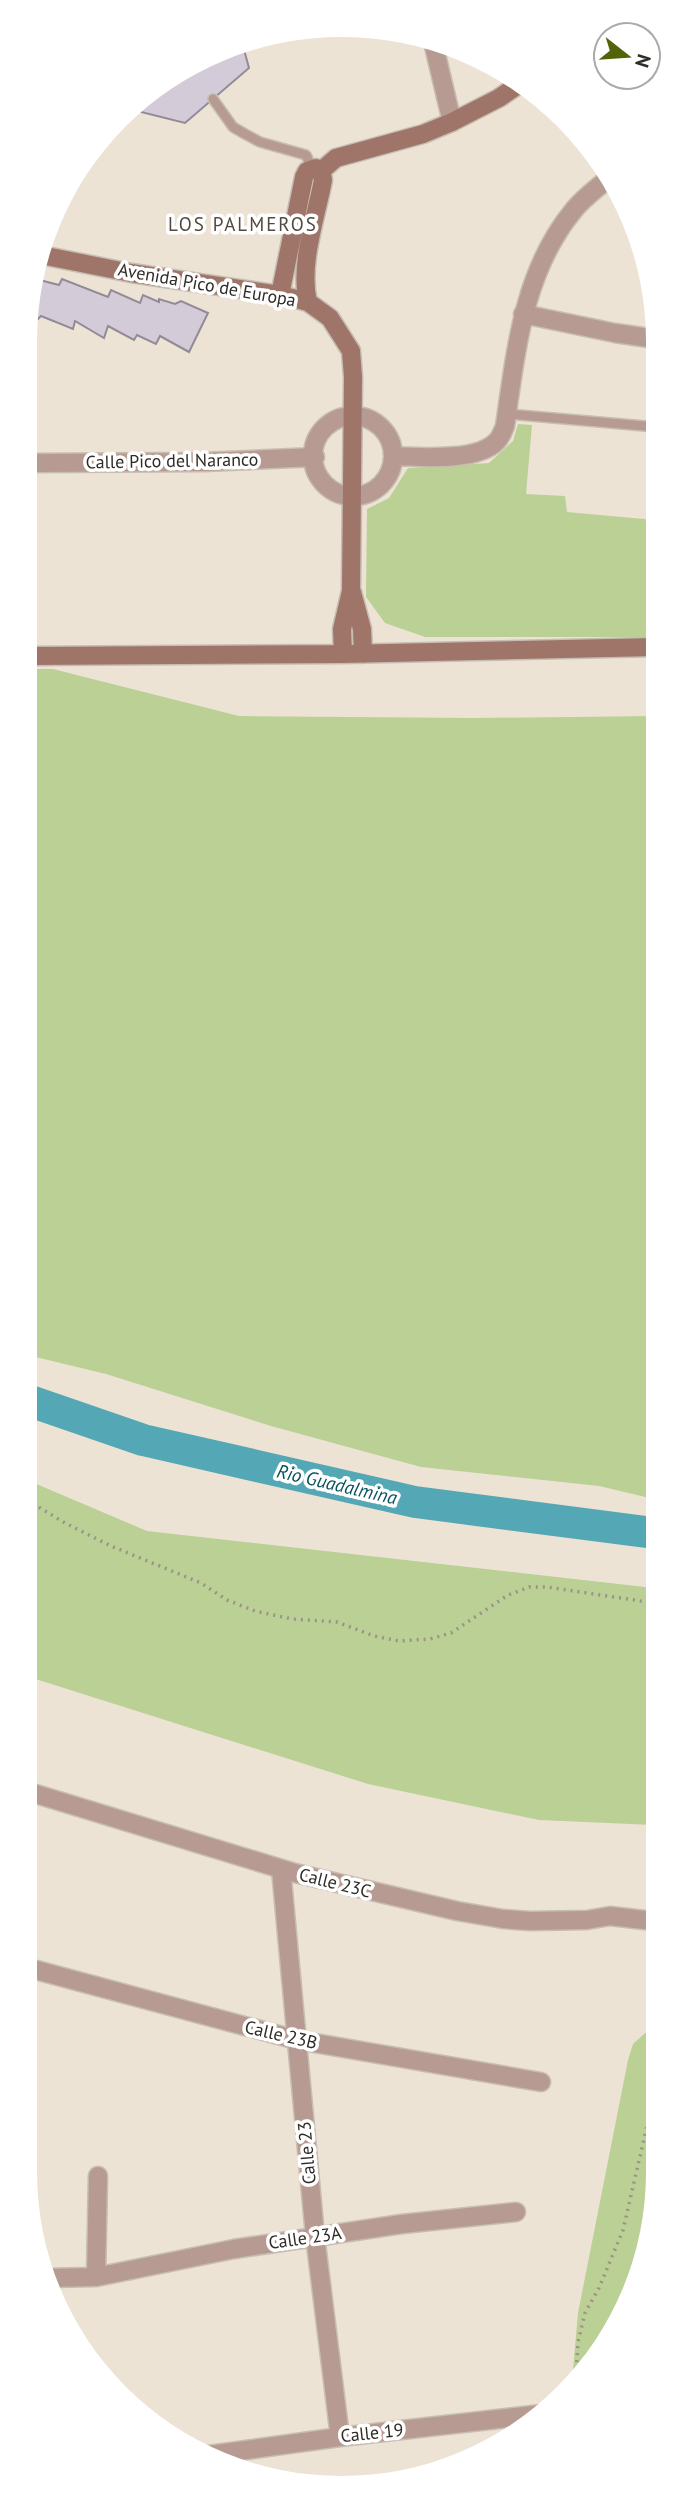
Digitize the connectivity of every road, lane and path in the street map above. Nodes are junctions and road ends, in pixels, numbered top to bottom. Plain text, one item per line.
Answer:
1 (435, 52) edge
2 (512, 89) edge
3 (213, 99) dead end
4 (452, 122) junction
5 (317, 170) junction
6 (602, 184) edge
7 (49, 257) edge
8 (280, 296) junction
9 (308, 302) junction
10 (523, 314) junction
11 (646, 338) edge
12 (507, 414) junction
13 (354, 416) junction
14 (646, 426) edge
15 (393, 456) junction
16 (315, 457) junction
17 (37, 463) edge
18 (354, 496) junction
19 (351, 592) junction
20 (646, 647) edge
21 (343, 654) junction
22 (363, 654) junction
23 (37, 656) edge
24 (37, 1506) edge
25 (646, 1602) edge
26 (37, 1794) edge
27 (281, 1868) junction
28 (646, 1920) edge
29 (37, 1970) edge
30 (297, 2040) junction
31 (541, 2082) dead end
32 (646, 2130) edge
33 (98, 2176) dead end
34 (516, 2212) dead end
35 (315, 2236) junction
36 (96, 2277) junction
37 (56, 2278) edge
38 (577, 2365) edge
39 (523, 2416) edge
40 (340, 2437) junction
41 (225, 2453) edge

1 - 4 street
2 - 4 street
3 - 5 lane
4 - 5 street
5 - 8 street
5 - 9 street
6 - 10 street
7 - 8 street, Avenida Pico de Europa
8 - 9 street, Avenida Pico de Europa
9 - 13 street, Avenida Pico de Europa
10 - 11 street
10 - 12 street
12 - 14 lane
12 - 15 street
13 - 15 street
13 - 16 street
13 - 18 street
15 - 18 street
16 - 17 street, Calle Pico del Naranco
16 - 18 street
18 - 19 street
19 - 21 street
19 - 22 street
20 - 22 street
21 - 22 street
21 - 23 street
24 - 25 path
26 - 27 street, Calle 23C
27 - 28 street, Calle 23C
27 - 30 street, Calle 23
29 - 30 street, Calle 23B
30 - 31 street, Calle 23B
30 - 35 street, Calle 23
32 - 38 path
33 - 36 street
34 - 35 street, Calle 23A
35 - 36 street, Calle 23A
35 - 40 street, Calle 23
36 - 37 street, Calle 23A
39 - 40 street, Calle 19
40 - 41 street, Calle 19

